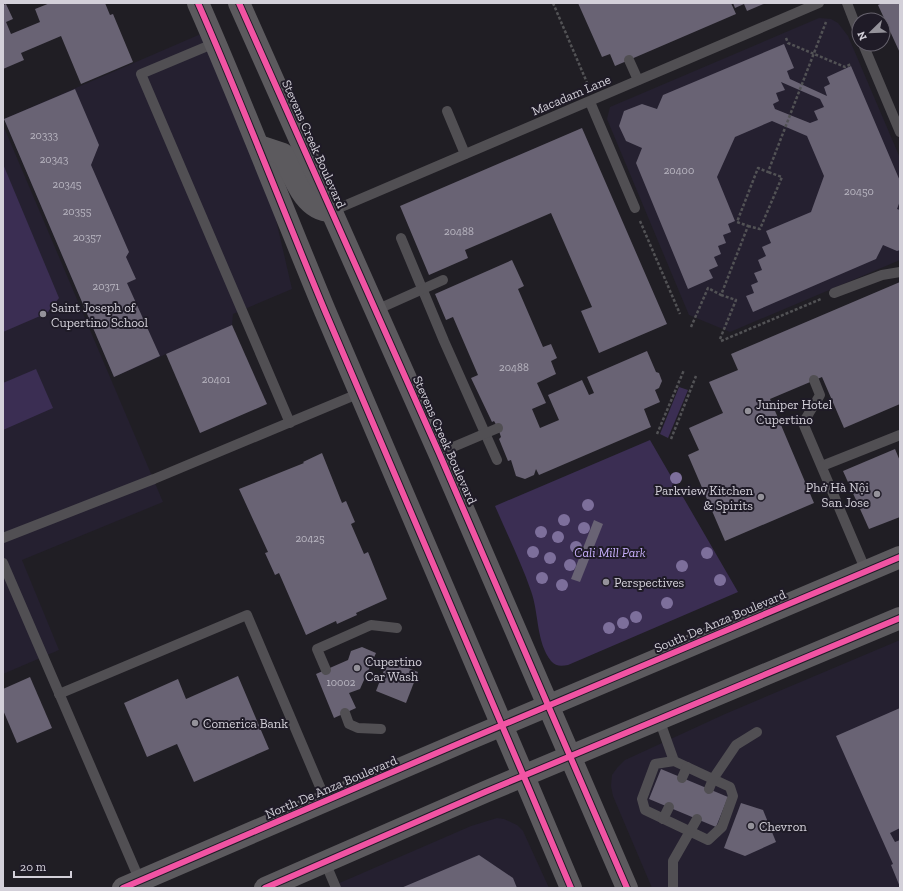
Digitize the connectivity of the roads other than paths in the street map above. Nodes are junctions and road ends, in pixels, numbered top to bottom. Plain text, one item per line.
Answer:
1 (198, 3) edge
2 (239, 3) edge
3 (819, 3) edge
4 (847, 3) edge
5 (851, 13) edge
6 (215, 43) junction
7 (866, 52) edge
8 (629, 60) dead end
9 (638, 80) junction
10 (590, 102) junction
11 (447, 111) dead end
12 (900, 132) edge
13 (259, 146) junction
14 (465, 154) junction
15 (635, 208) road end
16 (332, 211) junction
17 (401, 238) dead end
18 (900, 272) edge
19 (443, 280) dead end
20 (423, 289) junction
21 (834, 294) road end
22 (376, 310) junction
23 (814, 380) dead end
24 (360, 393) junction
25 (290, 422) junction
26 (498, 428) dead end
27 (486, 433) junction
28 (900, 435) edge
29 (439, 453) junction
30 (497, 460) dead end
31 (822, 466) junction
32 (3, 538) edge
33 (900, 557) edge
34 (3, 563) edge
35 (866, 571) junction
36 (900, 618) edge
37 (397, 628) dead end
38 (326, 670) dead end
39 (60, 694) junction
40 (548, 706) junction
41 (345, 713) dead end
42 (659, 719) junction
43 (502, 725) junction
44 (381, 729) dead end
45 (757, 732) dead end
46 (570, 756) junction
47 (674, 761) junction
48 (687, 767) junction
49 (524, 776) junction
50 (682, 778) dead end
51 (713, 779) junction
52 (709, 789) dead end
53 (326, 801) junction
54 (669, 807) dead end
55 (664, 819) junction
56 (697, 819) dead end
57 (691, 832) junction
58 (325, 862) junction
59 (132, 884) edge
60 (265, 888) edge
61 (336, 888) edge
62 (571, 888) edge
63 (627, 888) edge
64 (673, 888) edge

1 - 6 main road
2 - 16 main road, Stevens Creek Boulevard
3 - 9 lane, Macadam Lane
4 - 5 lane
6 - 13 main road
6 - 25 lane
7 - 12 lane
8 - 9 lane
9 - 10 lane, Macadam Lane
10 - 14 lane, Macadam Lane
10 - 15 lane
11 - 14 lane
13 - 16 main road
13 - 24 main road
14 - 16 lane, Macadam Lane
16 - 22 main road, Stevens Creek Boulevard
17 - 20 lane
18 - 21 lane
19 - 20 lane
20 - 22 lane
20 - 27 lane
22 - 29 main road, Stevens Creek Boulevard
23 - 31 lane
24 - 25 lane
24 - 43 main road
25 - 32 lane
26 - 27 lane
27 - 29 lane
27 - 30 lane
28 - 31 lane
29 - 40 main road, Stevens Creek Boulevard
31 - 35 lane
33 - 35 main road, South De Anza Boulevard
34 - 39 lane
35 - 40 main road, South De Anza Boulevard
36 - 42 main road
37 - 38 lane
39 - 53 lane
39 - 59 lane
40 - 43 main road, North De Anza Boulevard
40 - 46 main road, Stevens Creek Boulevard
41 - 44 lane
42 - 46 main road
42 - 47 lane
43 - 49 main road
43 - 53 main road, North De Anza Boulevard
45 - 51 lane
46 - 49 main road
46 - 63 main road, Stevens Creek Boulevard
47 - 48 lane
47 - 55 lane
48 - 50 lane
48 - 51 lane
49 - 58 main road
49 - 62 main road
51 - 52 lane
51 - 57 lane
53 - 59 main road, North De Anza Boulevard
54 - 55 lane
55 - 57 lane
56 - 57 lane
57 - 64 lane
58 - 60 main road
58 - 61 lane

